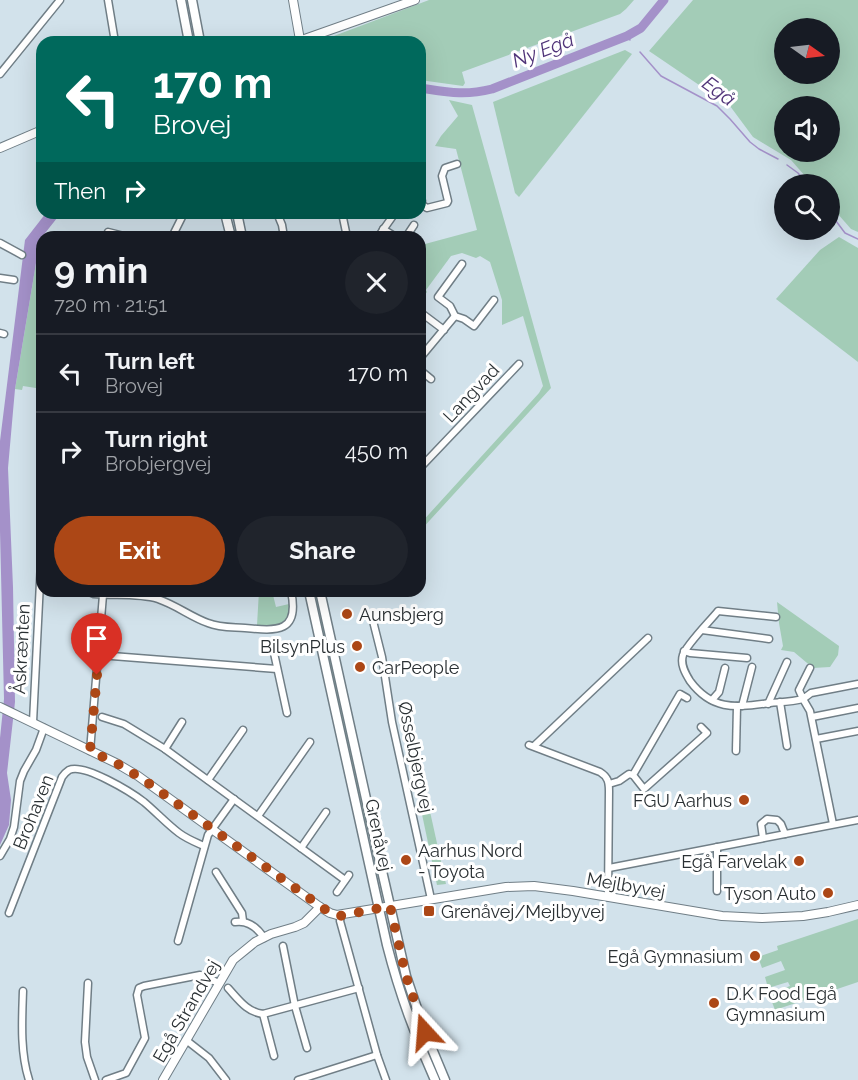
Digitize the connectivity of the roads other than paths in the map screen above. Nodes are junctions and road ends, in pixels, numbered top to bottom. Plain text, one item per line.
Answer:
1 (60, 0) edge
2 (108, 0) edge
3 (181, 0) edge
4 (192, 0) edge
5 (293, 0) edge
6 (415, 0) edge
7 (115, 36) edge
8 (188, 36) edge
9 (199, 36) edge
10 (297, 36) edge
11 (312, 36) edge
12 (0, 74) edge
13 (36, 133) edge
14 (0, 148) edge
15 (457, 164) dead end
16 (426, 207) edge
17 (391, 219) edge
18 (414, 225) dead end
19 (384, 229) joint
20 (387, 231) edge
21 (410, 231) edge
22 (0, 243) edge
23 (22, 255) dead end
24 (462, 264) dead end
25 (0, 278) edge
26 (14, 280) dead end
27 (494, 300) dead end
28 (455, 316) junction
29 (426, 319) edge
30 (444, 330) junction
31 (426, 351) edge
32 (519, 363) dead end
33 (426, 375) edge
34 (431, 379) dead end
35 (426, 462) edge
36 (39, 597) edge
37 (103, 597) edge
38 (149, 597) edge
39 (292, 597) edge
40 (310, 597) edge
41 (321, 597) edge
42 (776, 616) dead end
43 (373, 621) dead end
44 (702, 630) junction
45 (648, 638) dead end
46 (769, 639) dead end
47 (684, 651) junction
48 (274, 653) dead end
49 (99, 655) junction
50 (747, 658) dead end
51 (787, 662) dead end
52 (752, 667) dead end
53 (725, 668) dead end
54 (810, 668) dead end
55 (277, 669) junction
56 (858, 684) edge
57 (687, 698) dead end
58 (803, 699) junction
59 (712, 700) junction
60 (780, 702) junction
61 (768, 704) junction
62 (740, 706) junction
63 (0, 707) edge
64 (858, 708) edge
65 (287, 713) dead end
66 (102, 717) dead end
67 (812, 717) junction
68 (33, 722) junction
69 (182, 722) dead end
70 (701, 727) dead end
71 (44, 728) junction
72 (243, 730) dead end
73 (858, 731) edge
74 (816, 739) junction
75 (310, 742) dead end
76 (787, 746) dead end
77 (165, 749) junction
78 (90, 751) junction
79 (736, 751) dead end
80 (633, 775) junction
81 (208, 780) junction
82 (609, 784) junction
83 (234, 799) junction
84 (326, 812) dead end
85 (258, 816) junction
86 (858, 820) edge
87 (833, 824) junction
88 (212, 829) junction
89 (785, 834) junction
90 (763, 838) junction
91 (204, 846) junction
92 (717, 847) junction
93 (302, 848) junction
94 (0, 856) edge
95 (609, 868) junction
96 (216, 872) dead end
97 (717, 891) dead end
98 (337, 892) dead end
99 (608, 897) junction
100 (431, 899) junction
101 (858, 905) edge
102 (390, 906) junction
103 (320, 907) junction
104 (378, 909) junction
105 (9, 913) dead end
106 (340, 916) junction
107 (243, 921) junction
108 (235, 922) dead end
109 (264, 938) junction
110 (178, 941) dead end
111 (283, 946) dead end
112 (87, 983) dead end
113 (218, 983) junction
114 (228, 988) dead end
115 (359, 988) junction
116 (23, 991) dead end
117 (295, 1006) junction
118 (263, 1014) junction
119 (186, 1040) junction
120 (307, 1048) dead end
121 (377, 1055) junction
122 (274, 1056) dead end
123 (29, 1080) edge
124 (94, 1080) edge
125 (106, 1080) edge
126 (163, 1080) edge
127 (226, 1080) edge
128 (298, 1080) edge
129 (386, 1080) edge
130 (435, 1080) edge
131 (446, 1080) edge

1 - 12 street
2 - 7 street
3 - 8 main road
4 - 9 main road
5 - 10 street
6 - 11 street
13 - 14 street
15 - 16 street
17 - 19 street
18 - 21 street
19 - 20 street
22 - 23 street
24 - 28 street
25 - 26 street
27 - 28 street
28 - 30 street
29 - 30 street
30 - 31 street
32 - 35 street, Langvad
33 - 34 street
36 - 68 street, Åskrænten
37 - 49 street
38 - 39 street
40 - 104 main road, Grenåvej
41 - 102 main road, Grenåvej
42 - 44 street
43 - 100 street, Øsselbjergvej
44 - 46 street
44 - 47 street
45 - 82 street
47 - 50 street
47 - 59 street
48 - 55 street
49 - 55 street
49 - 78 street
51 - 61 street
52 - 62 street
53 - 59 street
54 - 58 street
55 - 65 street
56 - 58 street
57 - 80 street
58 - 60 street
58 - 67 street
59 - 62 street
60 - 61 street
60 - 76 street
61 - 62 street
62 - 79 street
63 - 68 street
64 - 67 street
66 - 77 street
67 - 74 street
68 - 71 street
69 - 77 street
70 - 80 street
71 - 78 street
71 - 94 street
72 - 81 street
73 - 74 street
74 - 87 street
75 - 85 street
77 - 81 street
78 - 88 street
80 - 82 street
81 - 83 street
82 - 95 street
83 - 85 street
83 - 88 street
84 - 93 street
85 - 93 street
86 - 87 street
87 - 89 street
88 - 91 street
88 - 103 street
89 - 90 street
89 - 90 street
90 - 92 street
91 - 105 street, Brohaven
91 - 110 street
92 - 95 street
92 - 97 street
93 - 98 street
95 - 99 street
96 - 107 street
99 - 100 street, Mejlbyvej
99 - 101 street, Mejlbyvej
100 - 102 street, Mejlbyvej
102 - 104 street, Mejlbyvej
102 - 131 main road, Grenåvej
103 - 106 street
103 - 109 street, Egå Strandvej
104 - 106 street, Mejlbyvej
104 - 130 main road, Grenåvej
106 - 115 street
107 - 108 street
107 - 109 street
109 - 113 street, Egå Strandvej
111 - 117 street
112 - 124 street
113 - 119 street, Egå Strandvej
113 - 125 street
114 - 118 street
115 - 117 street
115 - 121 street
116 - 123 street
117 - 118 street
117 - 120 street
118 - 122 street
119 - 126 street, Egå Strandvej
119 - 127 street
121 - 128 street
121 - 129 street

